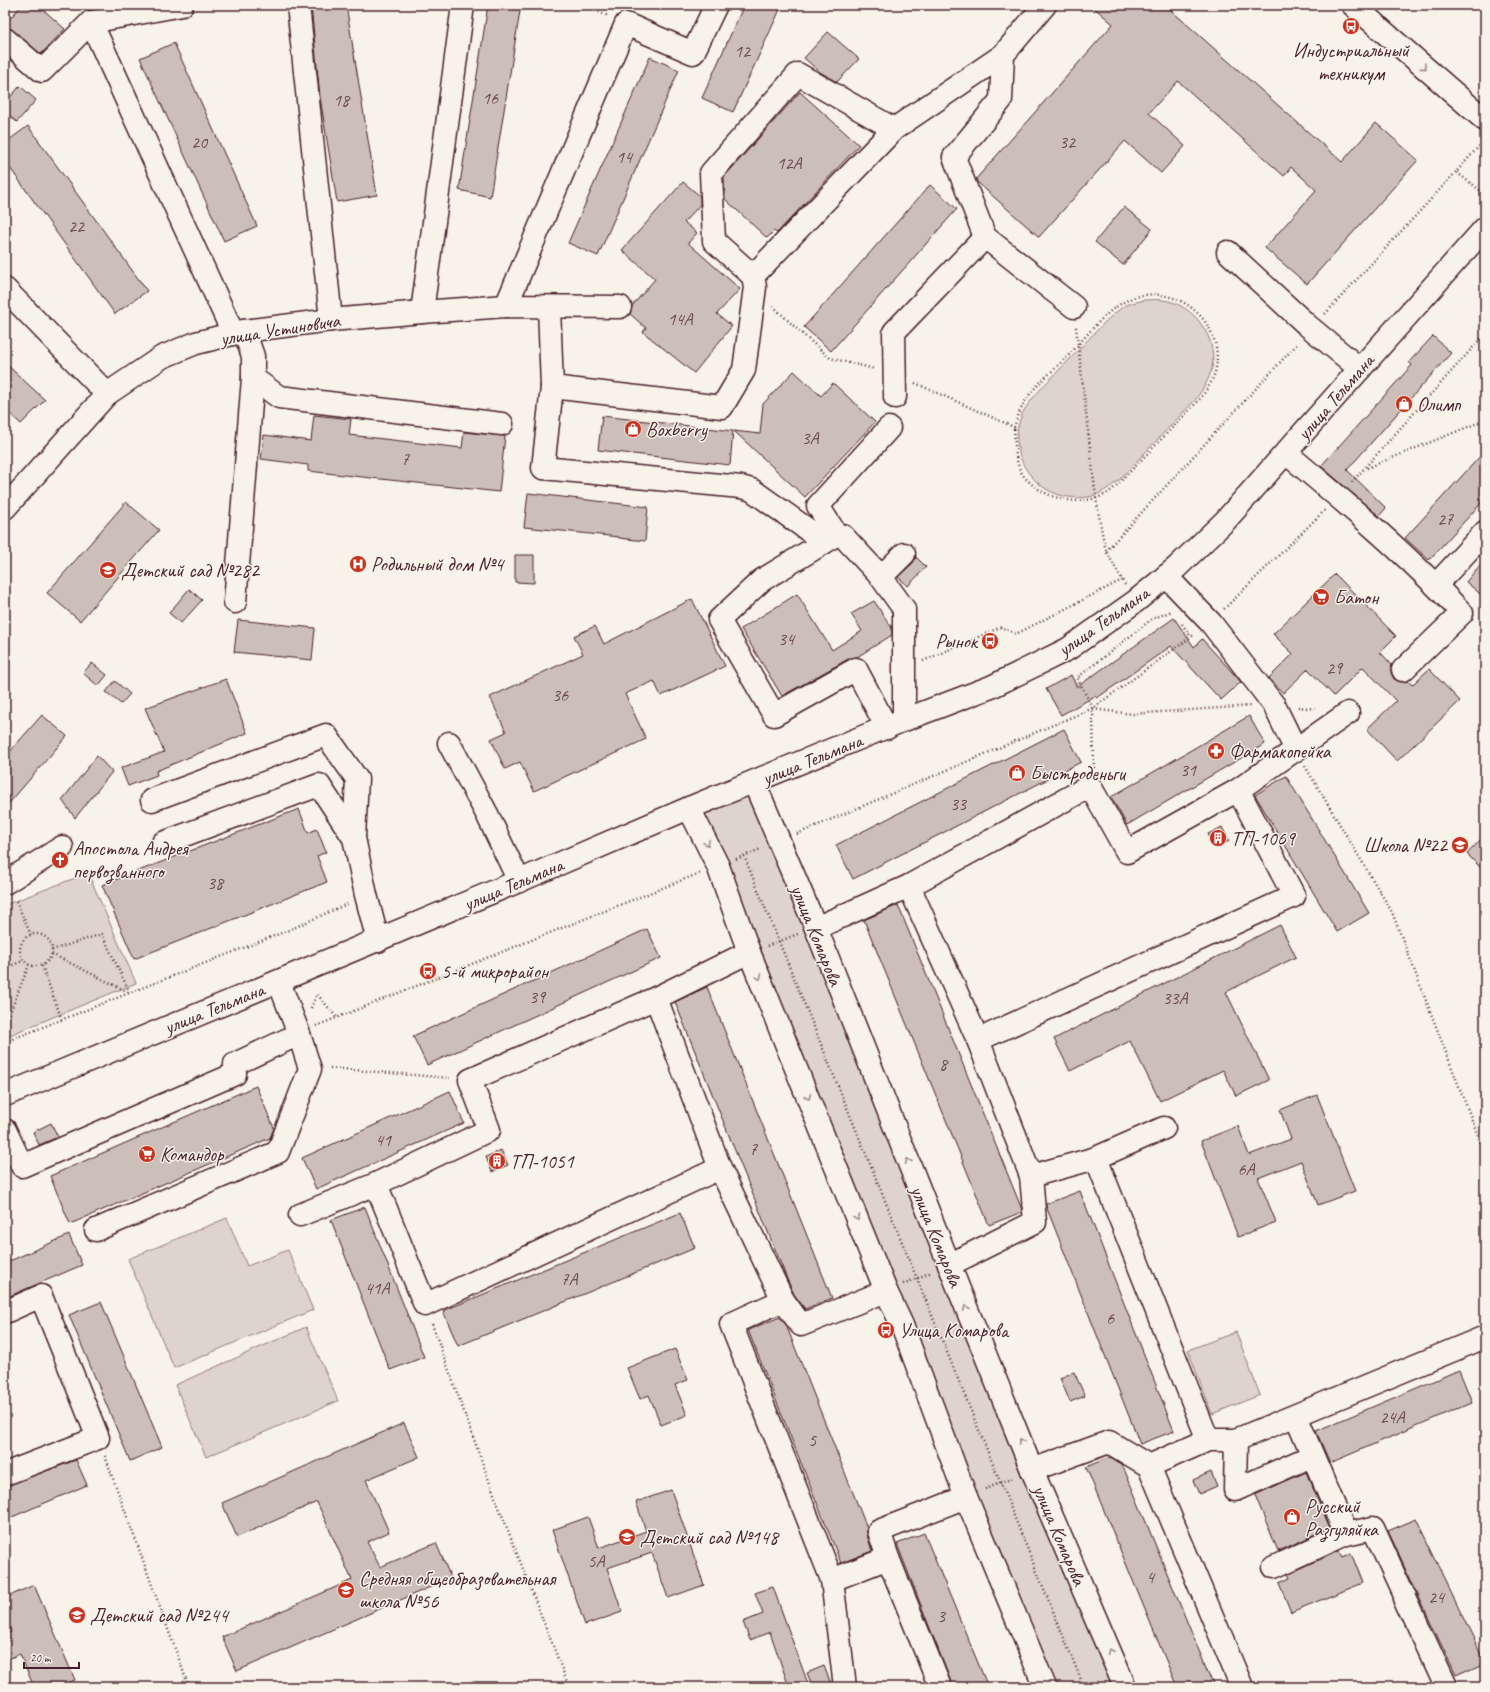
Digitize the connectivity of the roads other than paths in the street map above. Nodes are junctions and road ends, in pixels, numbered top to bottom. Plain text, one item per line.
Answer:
1 (182, 5) edge
2 (298, 5) edge
3 (463, 5) edge
4 (716, 5) edge
5 (1045, 5) edge
6 (1353, 5) edge
7 (91, 22) junction
8 (5, 39) edge
9 (1003, 55) junction
10 (1485, 120) edge
11 (894, 129) junction
12 (1485, 228) edge
13 (985, 237) junction
14 (1228, 252) dead end
15 (754, 282) junction
16 (5, 289) edge
17 (506, 306) junction
18 (549, 307) junction
19 (620, 307) dead end
20 (1074, 307) road end
21 (422, 312) junction
22 (331, 320) junction
23 (239, 332) junction
24 (1360, 369) junction
25 (253, 378) junction
26 (552, 387) junction
27 (107, 394) junction
28 (895, 397) dead end
29 (502, 424) dead end
30 (889, 428) dead end
31 (1286, 452) junction
32 (5, 508) edge
33 (1484, 535) edge
34 (831, 538) junction
35 (904, 554) dead end
36 (1166, 576) junction
37 (881, 577) junction
38 (1436, 585) junction
39 (234, 602) dead end
40 (1403, 670) dead end
41 (1348, 713) road end
42 (895, 724) junction
43 (449, 743) dead end
44 (1296, 750) junction
45 (754, 782) junction
46 (1238, 790) junction
47 (152, 800) dead end
48 (689, 808) junction
49 (354, 838) junction
50 (163, 843) dead end
51 (62, 847) dead end
52 (519, 881) junction
53 (6, 882) edge
54 (909, 886) junction
55 (816, 928) junction
56 (378, 941) junction
57 (749, 952) junction
58 (278, 982) junction
59 (656, 998) junction
60 (299, 1034) junction
61 (978, 1040) junction
62 (5, 1096) edge
63 (1164, 1128) dead end
64 (5, 1130) edge
65 (1096, 1158) junction
66 (720, 1168) junction
67 (1031, 1176) junction
68 (376, 1184) junction
69 (300, 1215) dead end
70 (96, 1230) dead end
71 (949, 1265) junction
72 (886, 1291) junction
73 (783, 1300) junction
74 (5, 1312) edge
75 (1485, 1337) edge
76 (1296, 1416) junction
77 (1208, 1440) junction
78 (1236, 1440) junction
79 (1312, 1456) junction
80 (1149, 1466) junction
81 (1032, 1470) junction
82 (5, 1474) edge
83 (966, 1497) junction
84 (1346, 1534) junction
85 (888, 1558) junction
86 (1274, 1567) dead end
87 (832, 1580) junction
88 (846, 1687) edge
89 (940, 1687) edge
90 (1045, 1687) edge
91 (1125, 1687) edge
92 (1242, 1687) edge
93 (1446, 1687) edge

1 - 7 street
2 - 22 street
3 - 21 street
4 - 17 street
5 - 9 street
6 -> 10 street
7 - 8 street
7 - 23 street
9 - 11 street
9 - 13 street
11 - 15 street
11 - 15 street
12 - 24 street, улица Тельмана
13 - 20 street
13 - 28 street
14 - 24 street
15 - 26 street
16 - 27 street
17 - 18 street, улица Устиновича
17 - 21 street, улица Устиновича
18 - 19 street, улица Устиновича
18 - 26 street
21 - 22 street, улица Устиновича
22 - 23 street, улица Устиновича
23 - 25 street
23 - 27 street, улица Устиновича
24 - 31 street, улица Тельмана
25 - 29 street
25 - 39 street
26 - 34 street
27 - 32 street, улица Устиновича
30 - 34 street
31 - 36 street, улица Тельмана
31 - 38 street
33 - 38 street
34 - 37 street
34 - 42 street
35 - 37 street
36 - 42 street, улица Тельмана
36 - 44 street
37 - 42 street
38 - 40 street
41 - 44 street
42 - 45 street, улица Тельмана
43 - 52 street
44 - 46 street
45 - 48 street, улица Тельмана
45 - 55 street, улица Комарова
46 - 54 street
46 - 61 street
47 - 49 street
48 - 52 street, улица Тельмана
48 -> 57 street
49 - 50 street
49 - 56 street
51 - 53 street
52 - 56 street, улица Тельмана
54 - 55 street
54 - 61 street
71 -> 55 street, улица Комарова
56 - 58 street, улица Тельмана
57 - 59 street
57 -> 72 street
58 - 60 street
58 - 62 street, улица Тельмана
59 - 66 street
59 - 68 street
60 - 64 street
60 - 70 street
61 - 67 street
63 - 65 street
65 - 67 street
65 - 77 street
66 - 68 street
66 - 73 street
67 - 71 street
68 - 69 street
81 -> 71 street, улица Комарова
72 - 73 street
72 - 83 street
73 - 87 street
74 - 82 street
75 - 76 street
76 - 78 street
76 - 79 street
77 - 78 street
77 - 80 street
78 - 79 street
79 - 84 street
80 - 81 street
80 - 92 street
91 -> 81 street, улица Комарова
83 - 85 street
83 - 90 street
84 - 86 street
84 - 93 street
85 - 87 street
85 - 89 street
87 - 88 street

